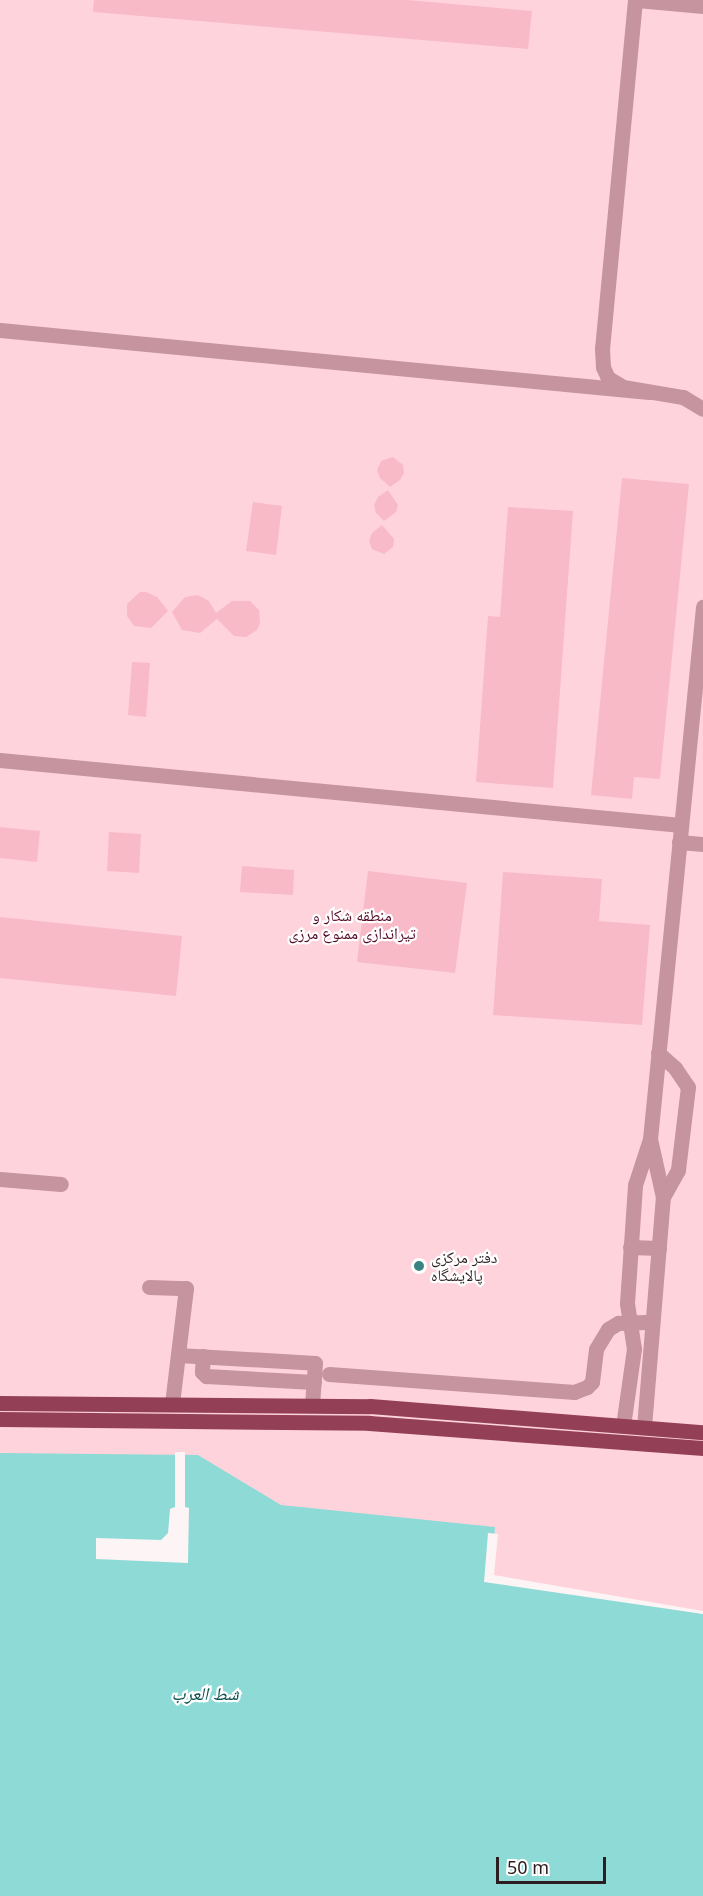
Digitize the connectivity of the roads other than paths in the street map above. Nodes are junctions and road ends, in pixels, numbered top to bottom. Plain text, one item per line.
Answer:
1 (636, 0) edge
2 (703, 6) edge
3 (0, 330) edge
4 (649, 392) junction
5 (703, 409) edge
6 (703, 607) edge
7 (0, 760) edge
8 (681, 825) junction
9 (679, 842) junction
10 (703, 844) edge
11 (658, 1053) junction
12 (650, 1139) junction
13 (0, 1179) edge
14 (61, 1184) dead end
15 (663, 1197) junction
16 (630, 1247) junction
17 (659, 1248) junction
18 (149, 1287) dead end
19 (627, 1303) junction
20 (652, 1322) junction
21 (630, 1323) junction
22 (608, 1329) junction
23 (178, 1355) junction
24 (328, 1374) dead end
25 (0, 1403) edge
26 (172, 1404) junction
27 (312, 1405) junction
28 (0, 1419) edge
29 (623, 1426) junction
30 (644, 1427) junction
31 (703, 1432) edge
32 (622, 1442) junction
33 (642, 1444) junction
34 (703, 1448) edge

1 - 2 street
1 - 4 street
3 - 4 street
4 - 5 street
6 - 8 street
7 - 8 street
8 - 9 street
9 - 10 street
9 - 11 street
11 - 12 street
11 - 15 street
12 - 15 street
12 - 16 street
13 - 14 street
15 - 17 street
16 - 17 street
16 - 19 street
17 - 20 street
18 - 23 street
19 - 21 street
19 - 22 street
20 - 21 street
20 - 30 street
21 - 22 street
21 - 29 street
22 - 24 street
23 - 26 street
23 - 27 street
25 - 26 main road
26 - 27 main road
27 - 29 main road
28 - 32 main road
29 - 30 main road
29 - 32 main road
30 - 31 main road
30 - 33 main road
32 - 33 main road
33 - 34 main road

